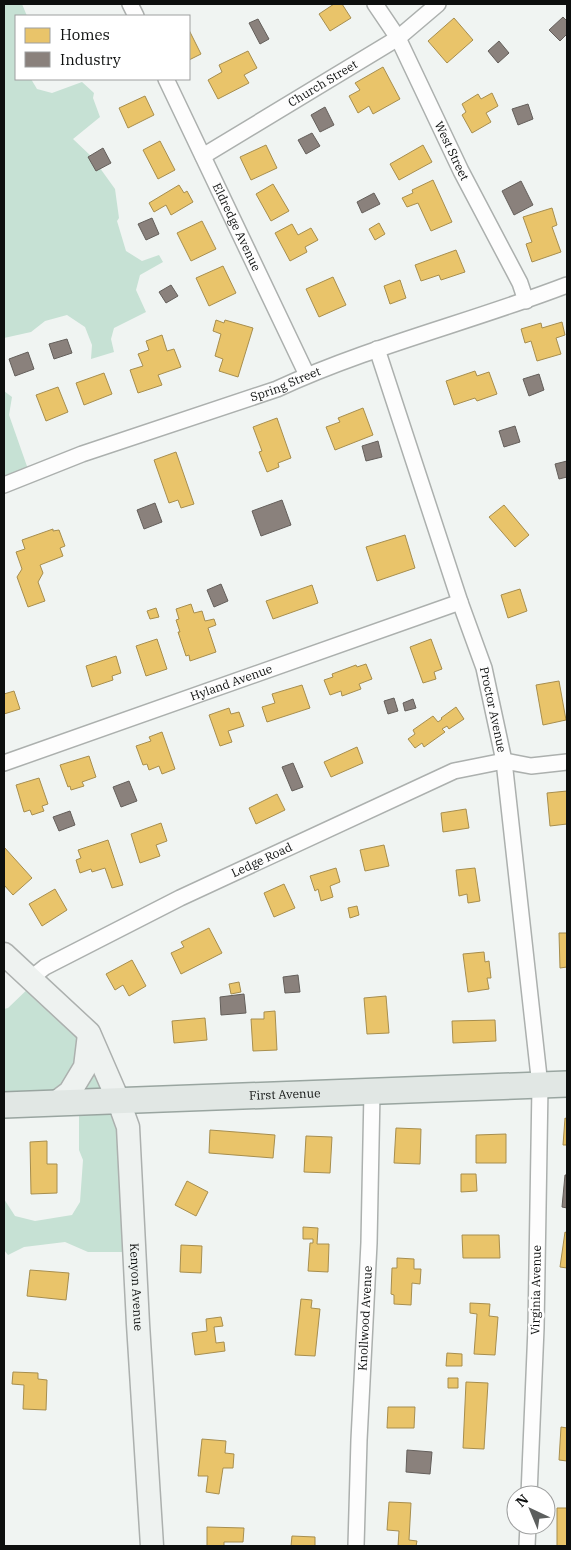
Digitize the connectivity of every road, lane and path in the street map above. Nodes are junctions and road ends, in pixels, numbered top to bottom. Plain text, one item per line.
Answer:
1 (376, 4) edge
2 (438, 4) edge
3 (398, 38) junction
4 (166, 80) edge
5 (203, 156) junction
6 (567, 285) edge
7 (526, 301) junction
8 (377, 349) junction
9 (307, 375) junction
10 (4, 484) edge
11 (460, 602) junction
12 (504, 761) junction
13 (567, 762) edge
14 (4, 763) edge
15 (4, 954) edge
16 (30, 979) junction
17 (89, 1033) junction
18 (567, 1084) edge
19 (540, 1086) junction
20 (372, 1092) junction
21 (119, 1102) junction
22 (54, 1104) junction
23 (4, 1105) edge
24 (529, 1485) edge
25 (152, 1546) edge
26 (356, 1546) edge

1 - 3 street, West Street
2 - 3 street, Church Street
3 - 5 street, Church Street
3 - 7 street, West Street
4 - 5 street, Eldredge Avenue
5 - 9 street, Eldredge Avenue
6 - 7 street, Spring Street
7 - 8 street, Spring Street
8 - 9 street, Spring Street
8 - 11 street, Proctor Avenue
9 - 10 street, Spring Street
11 - 12 street, Proctor Avenue
11 - 14 street, Hyland Avenue
12 - 13 street
12 - 16 street, Ledge Road
12 - 19 street, Proctor Avenue
15 - 16 street, Kenyon Avenue
16 - 17 street, Kenyon Avenue
17 - 21 street, Kenyon Avenue
17 - 22 street
18 - 19 main road, First Avenue
19 - 20 main road, First Avenue
19 - 24 street, Virginia Avenue
20 - 21 main road, First Avenue
20 - 26 street, Knollwood Avenue
21 - 22 main road, First Avenue
21 - 25 street, Kenyon Avenue
22 - 23 main road, First Avenue

